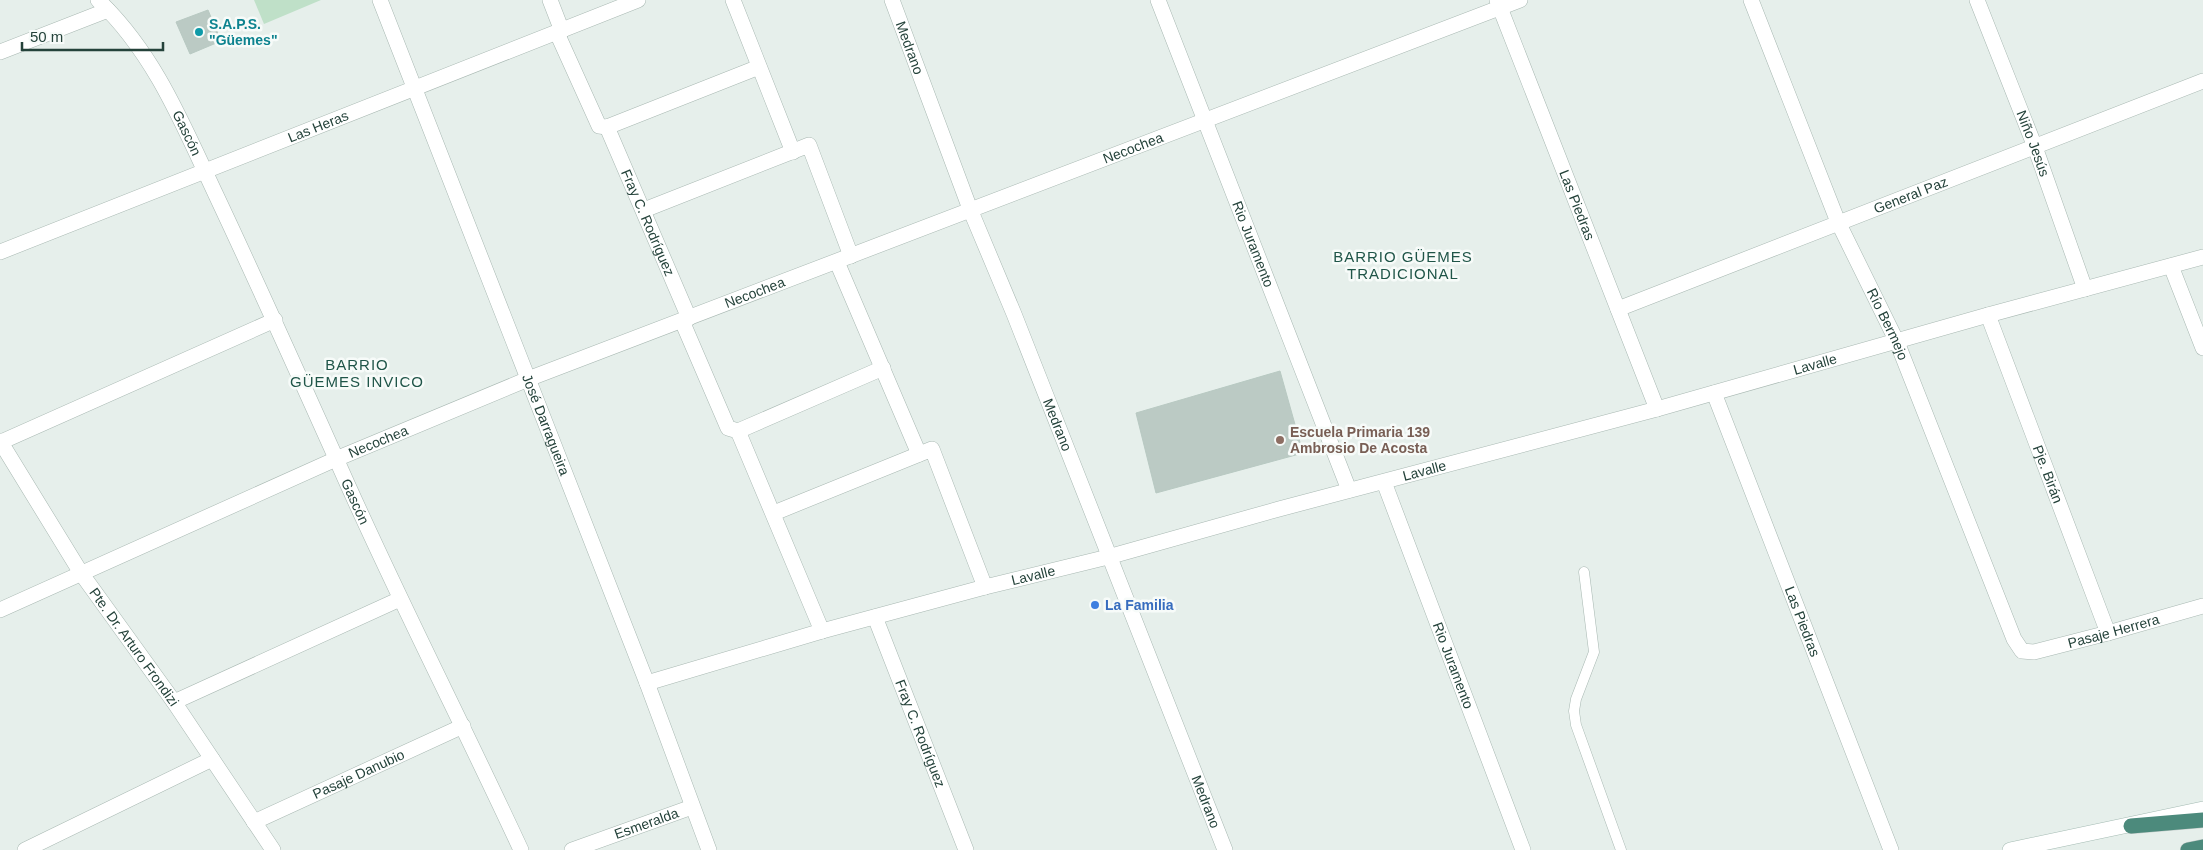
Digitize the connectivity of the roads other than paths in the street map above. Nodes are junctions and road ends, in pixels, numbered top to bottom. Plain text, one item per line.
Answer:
1 (380, 0) edge
2 (550, 0) edge
3 (638, 0) edge
4 (733, 0) edge
5 (892, 0) edge
6 (1158, 0) edge
7 (1520, 0) edge
8 (1750, 0) edge
9 (1977, 0) edge
10 (1499, 4) edge
11 (103, 5) edge
12 (559, 32) junction
13 (0, 52) edge
14 (759, 67) junction
15 (2203, 81) edge
16 (416, 89) junction
17 (1204, 120) junction
18 (607, 127) junction
19 (2035, 146) junction
20 (793, 152) junction
21 (204, 170) junction
22 (970, 209) junction
23 (644, 210) junction
24 (1838, 222) junction
25 (0, 252) edge
26 (2203, 257) edge
27 (844, 259) junction
28 (2171, 266) junction
29 (2085, 289) junction
30 (1618, 308) junction
31 (1988, 315) junction
32 (275, 320) junction
33 (685, 320) junction
34 (1897, 342) junction
35 (2203, 348) edge
36 (883, 368) junction
37 (528, 379) junction
38 (1714, 393) junction
39 (1656, 409) junction
40 (738, 432) junction
41 (0, 442) edge
42 (919, 454) junction
43 (336, 459) junction
44 (1384, 482) junction
45 (1349, 490) junction
46 (774, 513) junction
47 (1108, 557) junction
48 (1584, 572) dead end
49 (81, 573) junction
50 (985, 587) junction
51 (400, 599) junction
52 (2203, 606) edge
53 (0, 610) edge
54 (874, 617) junction
55 (822, 631) junction
56 (2108, 633) junction
57 (2022, 651) joint
58 (647, 683) junction
59 (174, 702) junction
60 (463, 726) junction
61 (212, 759) junction
62 (692, 807) junction
63 (2203, 809) edge
64 (2203, 820) edge
65 (254, 822) junction
66 (2131, 826) junction
67 (2203, 847) edge
68 (26, 850) edge
69 (274, 850) edge
70 (521, 850) edge
71 (572, 850) edge
72 (709, 850) edge
73 (966, 850) edge
74 (1225, 850) edge
75 (1523, 850) edge
76 (1621, 850) edge
77 (1891, 850) edge
78 (2010, 850) edge
79 (2188, 850) edge

1 - 16 street, José Darragueira
2 - 12 street
3 - 12 street, Las Heras
4 - 14 street
5 - 22 street, Medrano
6 - 17 street, Rio Juramento
7 - 10 street, Necochea
8 - 24 street, Río Bermejo
9 - 19 street, Niño Jesús
10 - 17 street, Necochea
10 - 30 street, Las Piedras
11 - 13 street
11 - 21 street, Gascón
12 - 16 street, Las Heras
12 - 18 street, Fray C. Rodríguez
14 - 18 street
14 - 20 street
15 - 19 street, General Paz
16 - 21 street, Las Heras
16 - 37 street, José Darragueira
17 - 22 street, Necochea
17 - 45 street, Rio Juramento
18 - 23 street, Fray C. Rodríguez
19 - 24 street, General Paz
19 - 29 street, Niño Jesús
20 - 23 street
20 - 27 street
21 - 25 street, Las Heras
21 - 32 street, Gascón
22 - 27 street, Necochea
22 - 47 street, Medrano
23 - 33 street, Fray C. Rodríguez
24 - 30 street, General Paz
24 - 34 street, Río Bermejo
26 - 28 street, Lavalle
27 - 33 street, Necochea
27 - 36 street
28 - 29 street, Lavalle
28 - 35 street
29 - 31 street, Lavalle
30 - 39 street, Las Piedras
31 - 34 street, Lavalle
31 - 56 street, Pje. Birán
32 - 41 street
32 - 43 street, Gascón
33 - 37 street, Necochea
33 - 40 street, Fray C. Rodríguez
34 - 38 street, Lavalle
34 - 57 street, Río Bermejo
36 - 40 street
36 - 42 street
37 - 43 street, Necochea
37 - 58 street, José Darragueira
38 - 39 street, Lavalle
38 - 77 street, Las Piedras
39 - 44 street, Lavalle
40 - 46 street
41 - 49 street, Pte. Dr. Arturo Frondizi
42 - 46 street
42 - 50 street
43 - 49 street, Necochea
43 - 51 street, Gascón
44 - 45 street, Lavalle
44 - 75 street, Rio Juramento
45 - 47 street, Lavalle
46 - 55 street
47 - 50 street, Lavalle
47 - 74 street, Medrano
48 - 76 lane
49 - 53 street, Necochea
49 - 59 street, Pte. Dr. Arturo Frondizi
50 - 54 street, Lavalle
51 - 59 street
51 - 60 street, Gascón
52 - 56 street, Pasaje Herrera
54 - 55 street, Lavalle
54 - 73 street, Fray C. Rodríguez
55 - 58 street, Lavalle
56 - 57 street, Pasaje Herrera
58 - 62 street, José Darragueira
59 - 61 street, Pte. Dr. Arturo Frondizi
60 - 65 street, Pasaje Danubio
60 - 70 street, Gascón
61 - 65 street, Pte. Dr. Arturo Frondizi
61 - 68 street
62 - 71 street, Esmeralda
62 - 72 street, José Darragueira
63 - 66 street
64 - 66 highway
65 - 69 street, Pte. Dr. Arturo Frondizi
66 - 78 street
67 - 79 highway

